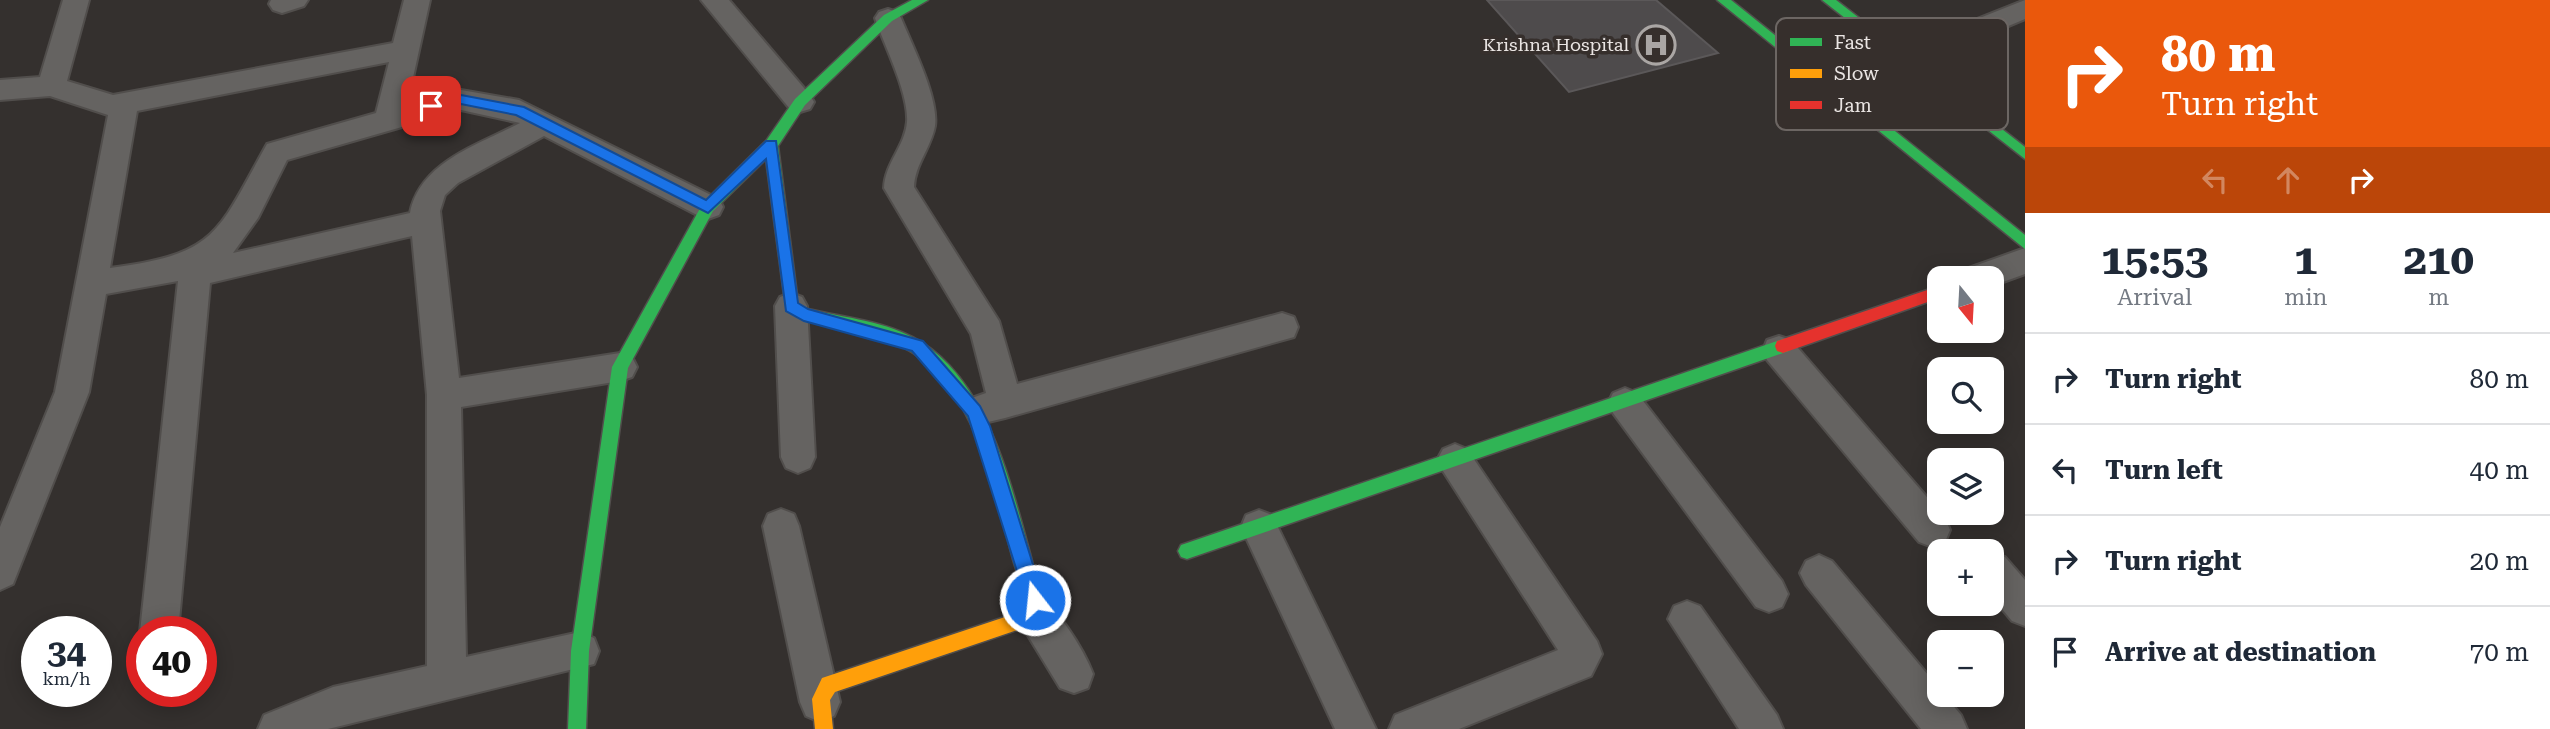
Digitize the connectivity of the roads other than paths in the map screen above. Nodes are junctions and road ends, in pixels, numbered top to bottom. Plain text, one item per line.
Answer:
1 (76, 0) edge
2 (417, 0) edge
3 (714, 0) edge
4 (922, 0) edge
5 (1723, 0) edge
6 (1828, 0) edge
7 (2025, 9) edge
8 (888, 18) junction
9 (1851, 18) edge
10 (2003, 18) edge
11 (1776, 43) edge
12 (390, 52) dead end
13 (51, 86) junction
14 (0, 90) edge
15 (800, 102) junction
16 (112, 106) junction
17 (389, 119) junction
18 (544, 123) junction
19 (1885, 130) edge
20 (1994, 130) edge
21 (771, 145) junction
22 (2025, 154) edge
23 (708, 207) junction
24 (426, 221) junction
25 (2025, 243) edge
26 (2025, 261) edge
27 (195, 268) junction
28 (2004, 268) edge
29 (93, 284) junction
30 (1927, 296) edge
31 (791, 306) junction
32 (1282, 327) dead end
33 (1779, 350) junction
34 (620, 367) junction
35 (444, 395) junction
36 (1625, 402) junction
37 (990, 407) junction
38 (798, 457) dead end
39 (1455, 460) junction
40 (780, 526) dead end
41 (1259, 527) junction
42 (1931, 530) dead end
43 (1186, 551) dead end
44 (0, 572) edge
45 (1819, 573) dead end
46 (2004, 583) edge
47 (1769, 594) dead end
48 (2025, 608) edge
49 (1032, 611) junction
50 (161, 616) edge
51 (1687, 619) dead end
52 (580, 651) junction
53 (1074, 674) dead end
54 (446, 680) junction
55 (822, 715) edge
56 (278, 729) edge
57 (577, 729) edge
58 (1356, 729) edge
59 (1409, 729) edge
60 (1763, 729) edge
61 (1947, 729) edge

1 - 13 street
2 - 17 street
3 - 15 street
4 - 8 street
5 - 11 street
6 - 9 street
7 - 10 street
8 - 15 street
8 - 37 street
12 - 16 street
13 - 14 street
13 - 16 street
15 - 21 street
16 - 29 street
17 - 18 street
17 - 27 street
18 - 23 street
18 - 24 street
19 - 25 street
20 - 22 street
21 - 23 street
21 - 31 street
23 - 34 street
24 - 27 street
24 - 35 street
26 - 28 street
27 - 29 street
27 - 50 street
29 - 44 street
30 - 33 street
31 - 37 street
31 - 38 street
32 - 37 street
33 - 36 street
33 - 42 street
34 - 35 street
34 - 52 street
35 - 54 street
36 - 39 street
36 - 47 street
37 - 49 street
39 - 41 street
39 - 59 street
40 - 55 street
41 - 43 street
41 - 58 street
45 - 61 street
46 - 48 street
49 - 53 street
49 - 55 street
51 - 60 street
52 - 54 street
52 - 57 street
54 - 56 street

